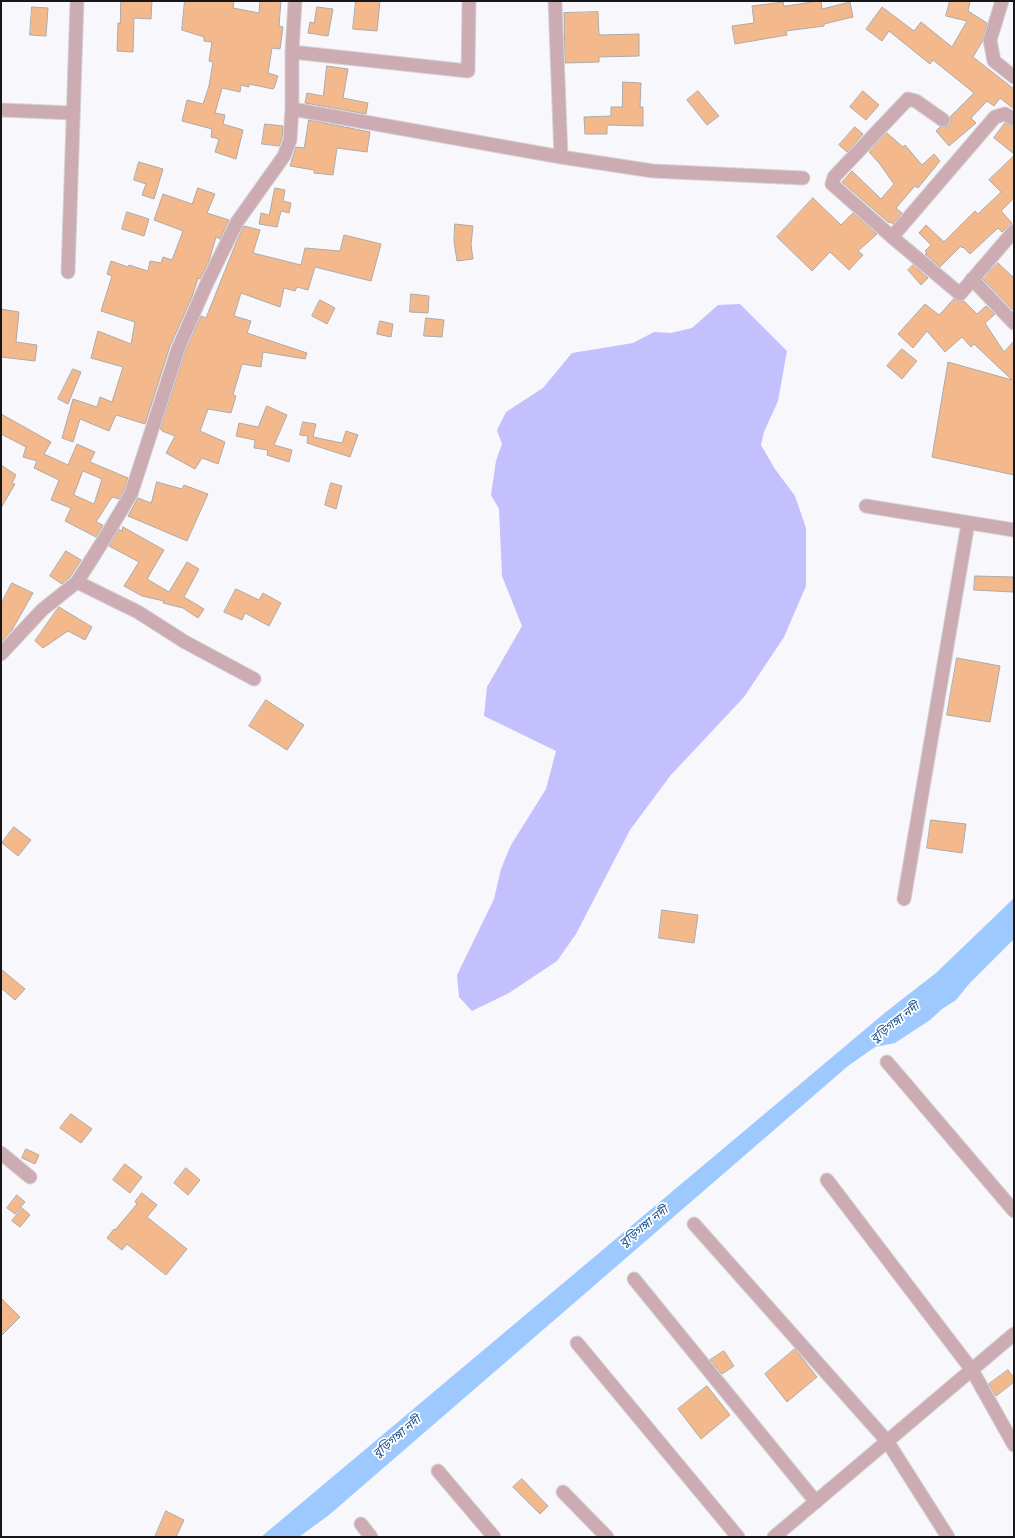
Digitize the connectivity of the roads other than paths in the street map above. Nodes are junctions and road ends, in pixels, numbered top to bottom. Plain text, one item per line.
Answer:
1 (77, 1) edge
2 (296, 1) edge
3 (469, 1) edge
4 (555, 1) edge
5 (1002, 1) edge
6 (292, 52) junction
7 (1014, 77) edge
8 (292, 109) junction
9 (1, 110) edge
10 (74, 113) junction
11 (1014, 119) edge
12 (943, 120) dead end
13 (561, 157) junction
14 (803, 178) dead end
15 (1014, 231) edge
16 (892, 237) junction
17 (68, 272) dead end
18 (972, 279) junction
19 (1014, 323) edge
20 (866, 506) dead end
21 (968, 523) junction
22 (1014, 530) edge
23 (76, 582) junction
24 (1, 654) edge
25 (254, 679) dead end
26 (904, 899) dead end
27 (887, 1062) dead end
28 (1, 1153) edge
29 (30, 1177) dead end
30 (828, 1180) dead end
31 (1014, 1211) edge
32 (694, 1224) dead end
33 (634, 1279) dead end
34 (1014, 1334) edge
35 (577, 1343) dead end
36 (972, 1370) junction
37 (887, 1441) junction
38 (1014, 1445) edge
39 (438, 1471) dead end
40 (563, 1492) dead end
41 (816, 1502) junction
42 (360, 1524) dead end
43 (371, 1537) edge
44 (494, 1537) edge
45 (608, 1537) edge
46 (738, 1537) edge
47 (774, 1537) edge
48 (948, 1537) edge

1 - 10 street
2 - 6 street
3 - 6 street
4 - 13 street
5 - 7 street
6 - 8 street
8 - 13 street
8 - 23 street
9 - 10 street
10 - 17 street
11 - 16 street
12 - 16 street
13 - 14 street
15 - 18 street
16 - 18 street
18 - 19 street
20 - 21 street
21 - 22 street
21 - 26 street
23 - 24 street
23 - 25 street
27 - 31 street
28 - 29 street
30 - 36 street
32 - 37 street
33 - 41 street
34 - 36 street
35 - 46 street
36 - 37 street
36 - 38 street
37 - 41 street
37 - 48 street
39 - 44 street
40 - 45 street
41 - 47 street
42 - 43 street

